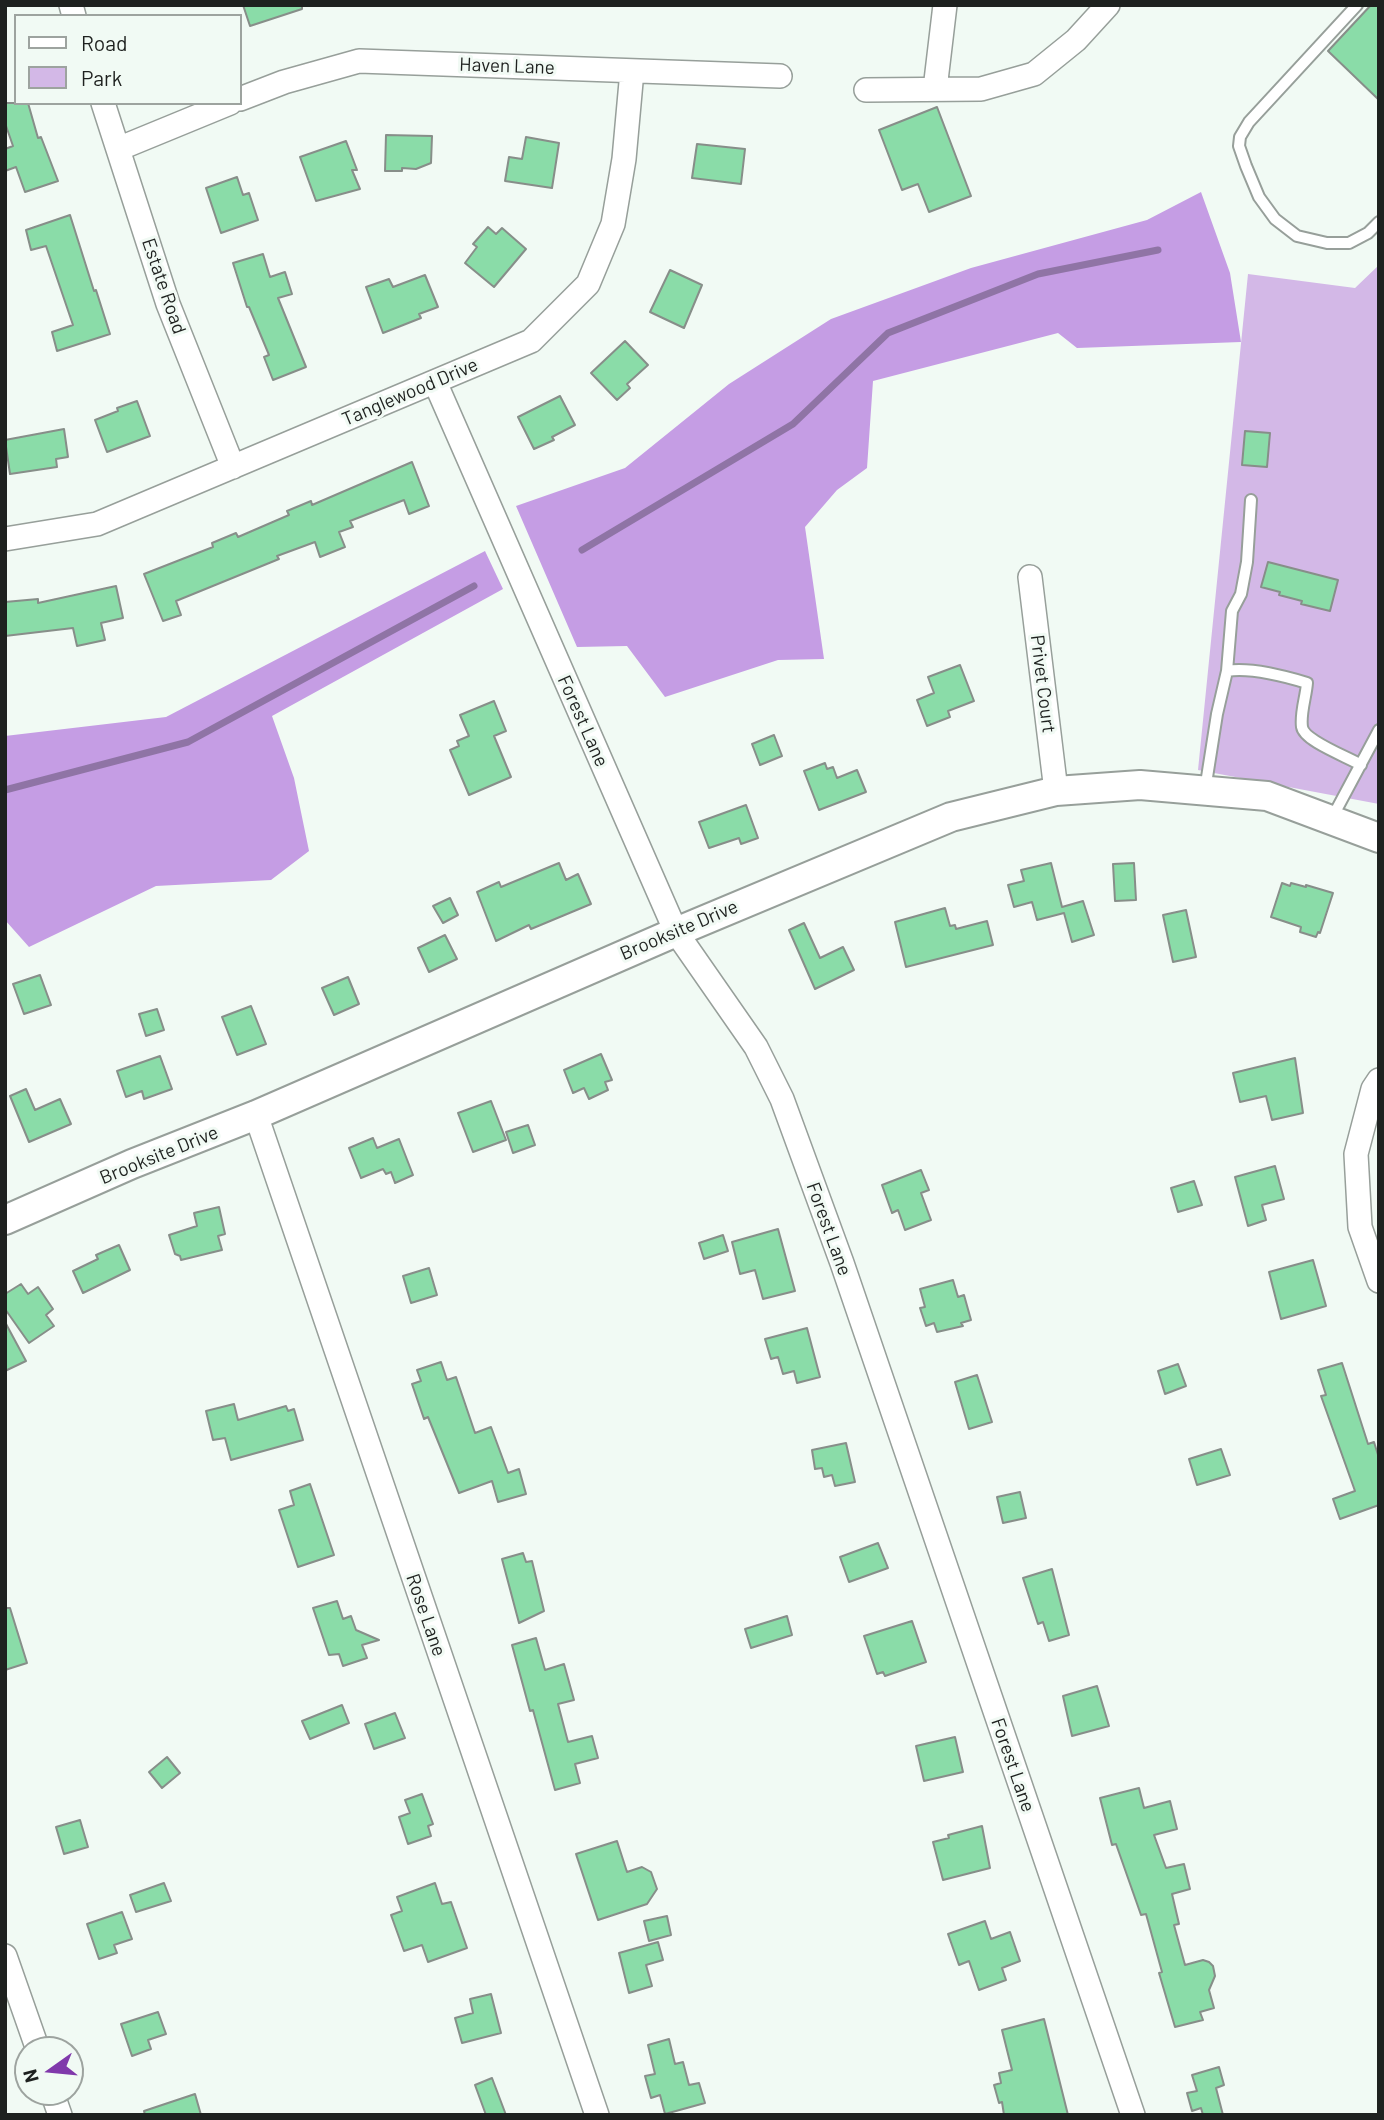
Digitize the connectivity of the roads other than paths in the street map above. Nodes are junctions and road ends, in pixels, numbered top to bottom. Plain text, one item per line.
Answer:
1 (945, 5) edge
2 (1108, 5) edge
3 (1357, 5) edge
4 (632, 71) junction
5 (780, 76) dead end
6 (934, 89) junction
7 (866, 90) dead end
8 (242, 98) edge
9 (104, 105) edge
10 (225, 105) edge
11 (118, 149) junction
12 (1379, 222) edge
13 (435, 382) junction
14 (233, 467) junction
15 (1251, 500) dead end
16 (5, 538) edge
17 (1030, 577) dead end
18 (1227, 671) junction
19 (1379, 730) edge
20 (1361, 765) junction
21 (1056, 791) junction
22 (1205, 791) junction
23 (1330, 820) junction
24 (1379, 838) edge
25 (676, 932) junction
26 (1379, 1080) edge
27 (256, 1115) junction
28 (5, 1220) edge
29 (1379, 1281) edge
30 (5, 1956) edge
31 (33, 2036) edge
32 (597, 2115) edge
33 (1133, 2115) edge

1 - 6 street
2 - 6 street
3 - 12 lane
4 - 5 street, Haven Lane
4 - 8 street, Haven Lane
4 - 13 street, Tanglewood Drive
6 - 7 street
9 - 11 street, Estate Road
10 - 11 street
11 - 14 street, Estate Road
13 - 14 street, Tanglewood Drive
13 - 25 street, Forest Lane
14 - 16 street, Tanglewood Drive
15 - 18 lane
17 - 21 street, Privet Court
18 - 20 lane
18 - 22 lane
19 - 20 lane
20 - 23 lane
21 - 22 street, Brooksite Drive
21 - 25 street, Brooksite Drive
22 - 23 street, Brooksite Drive
23 - 24 street, Brooksite Drive
25 - 27 street, Brooksite Drive
25 - 33 street, Forest Lane
26 - 29 street
27 - 28 street, Brooksite Drive
27 - 32 street, Rose Lane
30 - 31 street

